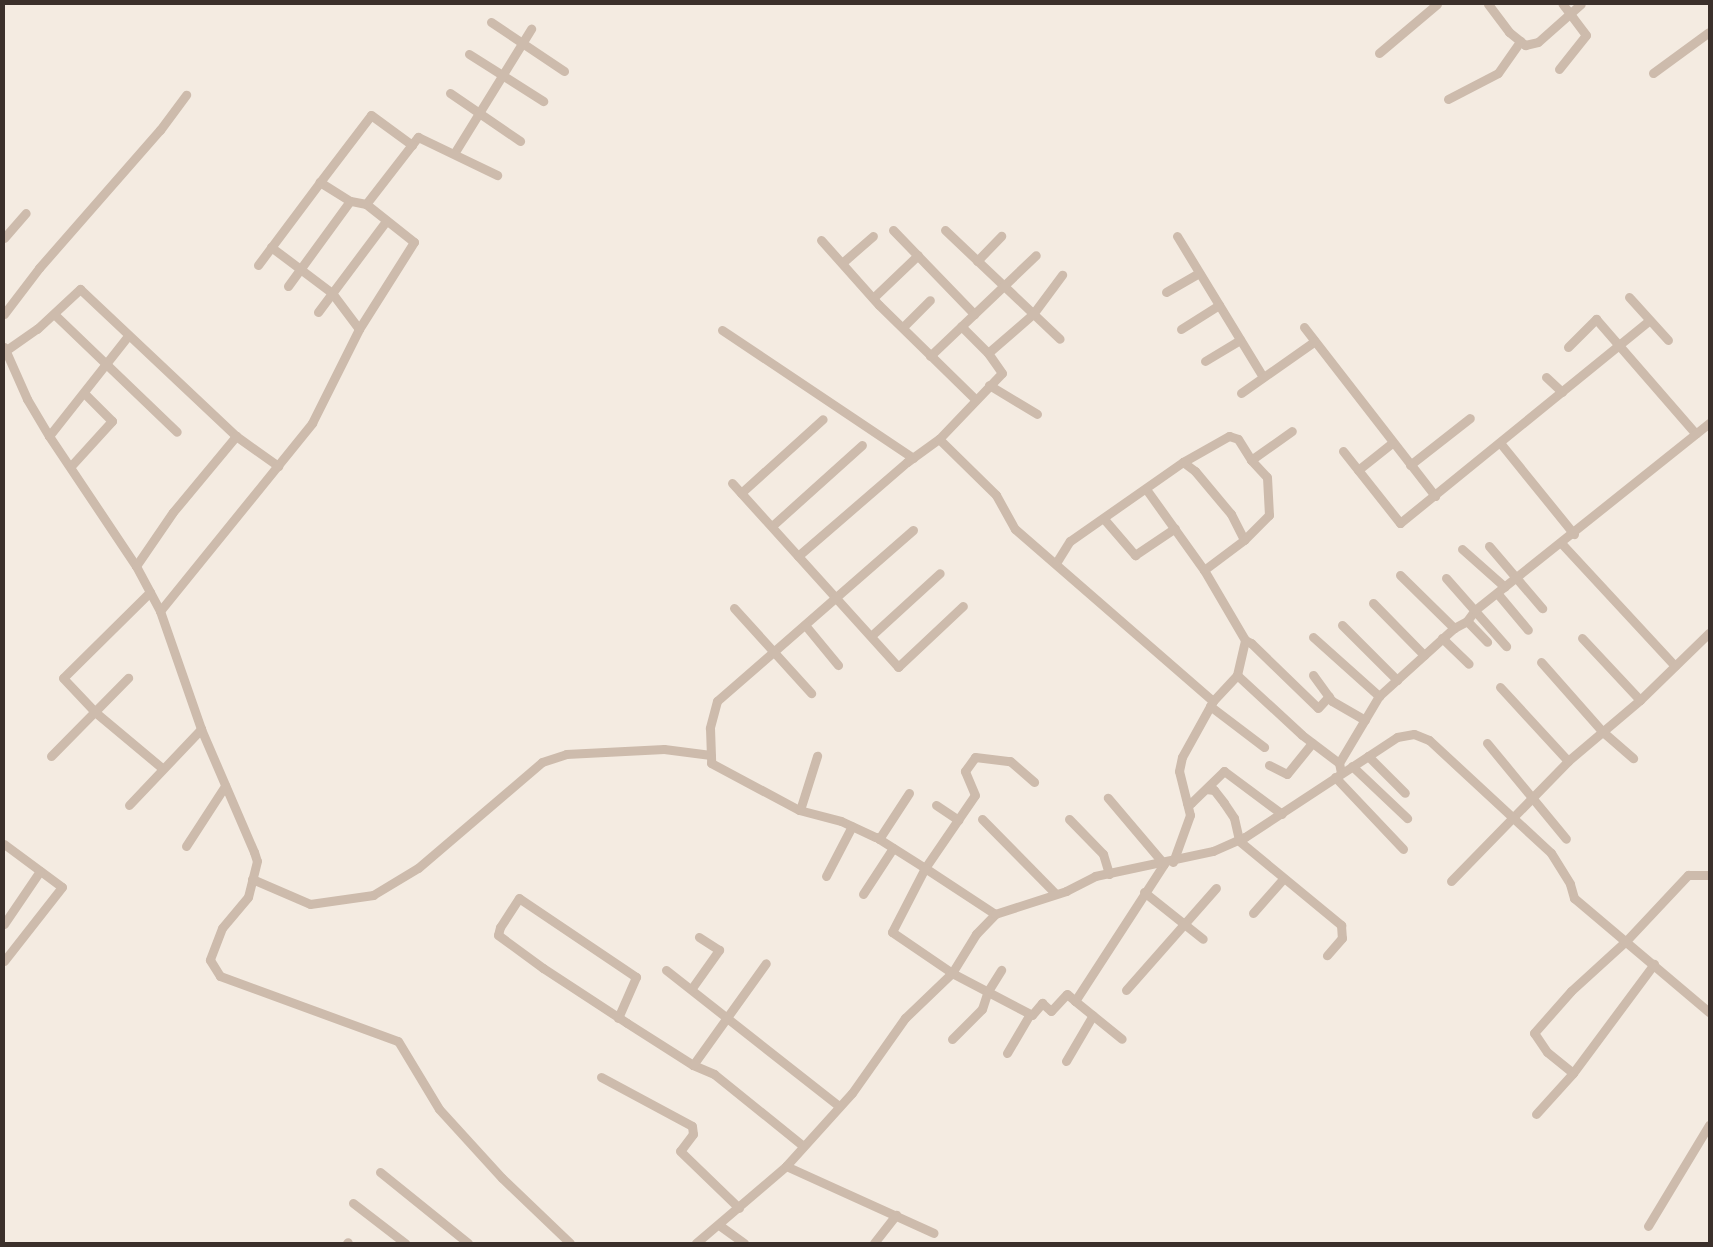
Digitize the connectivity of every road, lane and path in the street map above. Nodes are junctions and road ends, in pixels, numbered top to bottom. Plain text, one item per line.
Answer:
1 (1437, 4) edge
2 (1488, 4) edge
3 (1563, 4) edge
4 (1581, 4) edge
5 (1571, 12) junction
6 (491, 22) dead end
7 (531, 29) dead end
8 (1709, 32) edge
9 (1520, 40) junction
10 (522, 43) junction
11 (1379, 53) dead end
12 (469, 54) dead end
13 (1559, 69) dead end
14 (564, 71) dead end
15 (1653, 74) dead end
16 (502, 75) junction
17 (450, 93) dead end
18 (186, 95) dead end
19 (1448, 99) dead end
20 (543, 101) dead end
21 (479, 113) junction
22 (520, 141) dead end
23 (412, 145) junction
24 (455, 152) junction
25 (497, 175) dead end
26 (320, 182) junction
27 (350, 202) junction
28 (366, 204) junction
29 (26, 213) dead end
30 (386, 221) junction
31 (894, 230) dead end
32 (945, 230) dead end
33 (873, 236) dead end
34 (1001, 236) dead end
35 (1177, 236) dead end
36 (4, 238) edge
37 (821, 240) dead end
38 (271, 247) junction
39 (918, 255) junction
40 (1036, 255) dead end
41 (977, 261) junction
42 (842, 263) junction
43 (258, 265) dead end
44 (300, 269) junction
45 (1199, 272) junction
46 (1062, 275) dead end
47 (288, 286) dead end
48 (1003, 287) junction
49 (1166, 292) dead end
50 (332, 293) junction
51 (873, 298) junction
52 (1629, 298) dead end
53 (930, 300) dead end
54 (1219, 305) junction
55 (318, 312) dead end
56 (4, 314) edge
57 (54, 314) junction
58 (974, 314) junction
59 (1033, 314) junction
60 (1649, 321) junction
61 (961, 326) junction
62 (903, 327) junction
63 (1304, 327) dead end
64 (359, 329) junction
65 (1181, 329) dead end
66 (722, 330) dead end
67 (128, 336) junction
68 (1060, 339) dead end
69 (1240, 340) junction
70 (1668, 340) dead end
71 (1315, 341) junction
72 (1618, 346) junction
73 (1568, 348) dead end
74 (5, 349) edge
75 (988, 353) junction
76 (930, 356) junction
77 (1205, 361) dead end
78 (105, 365) junction
79 (1263, 377) junction
80 (1546, 377) dead end
81 (989, 385) junction
82 (1562, 392) junction
83 (1241, 393) dead end
84 (84, 394) junction
85 (975, 399) junction
86 (1037, 414) dead end
87 (1470, 418) dead end
88 (823, 419) dead end
89 (1709, 423) edge
90 (1292, 431) dead end
91 (177, 432) dead end
92 (1696, 434) junction
93 (49, 436) junction
94 (236, 436) junction
95 (939, 439) junction
96 (1392, 443) junction
97 (1501, 444) junction
98 (862, 445) dead end
99 (1342, 451) dead end
100 (913, 458) junction
101 (1251, 460) junction
102 (1182, 462) junction
103 (1410, 464) junction
104 (71, 466) junction
105 (278, 466) junction
106 (1358, 470) junction
107 (732, 483) dead end
108 (1146, 489) junction
109 (741, 493) junction
110 (1435, 496) junction
111 (1104, 519) junction
112 (772, 526) junction
113 (1174, 528) junction
114 (913, 530) dead end
115 (1574, 534) junction
116 (1244, 540) junction
117 (1562, 544) junction
118 (1489, 546) dead end
119 (1462, 549) dead end
120 (798, 556) junction
121 (1056, 563) junction
122 (136, 566) junction
123 (1204, 570) junction
124 (940, 573) dead end
125 (1400, 575) dead end
126 (1446, 578) dead end
127 (1517, 578) junction
128 (1505, 587) junction
129 (150, 592) junction
130 (1497, 594) junction
131 (837, 598) junction
132 (1373, 603) dead end
133 (963, 606) dead end
134 (734, 608) dead end
135 (1542, 608) dead end
136 (1475, 610) junction
137 (160, 611) junction
138 (1467, 621) junction
139 (806, 625) junction
140 (1342, 626) dead end
141 (1454, 628) junction
142 (1528, 630) dead end
143 (1709, 633) edge
144 (871, 636) junction
145 (1314, 637) dead end
146 (1442, 638) junction
147 (1582, 638) dead end
148 (1244, 640) junction
149 (1486, 642) dead end
150 (1506, 646) dead end
151 (773, 652) junction
152 (1424, 655) junction
153 (1541, 662) dead end
154 (1469, 664) dead end
155 (838, 665) dead end
156 (1675, 666) junction
157 (1237, 675) junction
158 (1313, 675) dead end
159 (128, 678) dead end
160 (1397, 680) junction
161 (1500, 687) dead end
162 (811, 693) dead end
163 (1329, 696) junction
164 (1379, 696) junction
165 (1640, 700) junction
166 (1212, 703) junction
167 (95, 712) junction
168 (1365, 720) junction
169 (201, 729) junction
170 (1603, 732) junction
171 (1312, 743) junction
172 (1487, 743) dead end
173 (1264, 747) dead end
174 (51, 756) dead end
175 (710, 756) junction
176 (818, 756) dead end
177 (1368, 756) junction
178 (1633, 758) dead end
179 (1568, 761) junction
180 (1339, 763) junction
181 (1269, 765) dead end
182 (1352, 766) junction
183 (162, 768) junction
184 (1339, 775) junction
185 (1034, 782) dead end
186 (225, 786) junction
187 (1206, 789) junction
188 (909, 793) dead end
189 (1405, 794) dead end
190 (1108, 798) dead end
191 (1532, 799) junction
192 (1187, 803) junction
193 (129, 805) dead end
194 (936, 805) dead end
195 (800, 810) junction
196 (1282, 814) junction
197 (1514, 816) junction
198 (1407, 818) dead end
199 (982, 819) dead end
200 (1069, 819) dead end
201 (958, 820) junction
202 (852, 826) junction
203 (879, 839) junction
204 (1566, 839) dead end
205 (1238, 840) junction
206 (4, 844) edge
207 (186, 846) dead end
208 (893, 848) junction
209 (1403, 849) dead end
210 (1168, 863) junction
211 (926, 868) junction
212 (40, 871) junction
213 (1708, 871) edge
214 (1108, 874) junction
215 (826, 876) dead end
216 (1283, 878) junction
217 (252, 879) junction
218 (1451, 881) dead end
219 (1216, 888) dead end
220 (1144, 892) junction
221 (1055, 893) junction
222 (863, 894) dead end
223 (1254, 913) dead end
224 (995, 914) junction
225 (4, 924) edge
226 (1184, 926) junction
227 (699, 937) dead end
228 (1203, 939) dead end
229 (1626, 941) junction
230 (1327, 955) dead end
231 (4, 961) edge
232 (766, 963) dead end
233 (1654, 964) junction
234 (666, 970) dead end
235 (1001, 970) dead end
236 (952, 973) junction
237 (692, 988) junction
238 (1126, 990) dead end
239 (988, 991) junction
240 (1075, 1001) junction
241 (1709, 1012) edge
242 (1030, 1014) junction
243 (1093, 1015) junction
244 (727, 1016) junction
245 (618, 1018) junction
246 (1122, 1038) dead end
247 (952, 1039) dead end
248 (1007, 1053) dead end
249 (1066, 1061) dead end
250 (693, 1065) junction
251 (1573, 1074) junction
252 (602, 1077) dead end
253 (839, 1106) junction
254 (1536, 1114) dead end
255 (1709, 1125) edge
256 (802, 1146) junction
257 (786, 1166) junction
258 (380, 1172) dead end
259 (353, 1203) dead end
260 (739, 1208) junction
261 (896, 1215) junction
262 (719, 1224) junction
263 (1648, 1226) dead end
264 (934, 1233) dead end
265 (405, 1243) edge
266 (468, 1243) edge
267 (570, 1243) edge
268 (696, 1243) edge
269 (744, 1243) edge
270 (874, 1243) edge

1 - 11 street
2 - 9 street
3 - 5 street
4 - 5 street
5 - 9 street
5 - 13 street
6 - 10 street
7 - 10 street
8 - 15 street
9 - 19 street
10 - 14 street
10 - 16 street
12 - 16 street
16 - 20 street
16 - 21 street
17 - 21 street
18 - 56 street
21 - 22 street
21 - 24 street
23 - 24 street
23 - 26 street
23 - 28 street
24 - 25 street
26 - 27 street
26 - 38 street
27 - 28 street
27 - 44 street
28 - 30 street
29 - 36 street
30 - 50 street
30 - 64 street
31 - 39 street
32 - 41 street
33 - 42 street
34 - 41 street
35 - 45 street
37 - 42 street
38 - 43 street
38 - 44 street
39 - 51 street
39 - 58 street
40 - 48 street
41 - 48 street
42 - 51 street
44 - 47 street
44 - 50 street
45 - 49 street
45 - 54 street
46 - 59 street
48 - 58 street
48 - 59 street
50 - 55 street
50 - 64 street
51 - 62 street
52 - 60 street
53 - 62 street
54 - 65 street
54 - 69 street
57 - 67 street
57 - 74 street
57 - 78 street
58 - 61 street
59 - 68 street
59 - 75 street
60 - 70 street
60 - 72 street
61 - 75 street
61 - 76 street
62 - 76 street
63 - 71 street
64 - 105 street
66 - 100 street
67 - 78 street
67 - 94 street
69 - 77 street
69 - 79 street
71 - 79 street
71 - 96 street
72 - 73 street
72 - 82 street
72 - 92 street
74 - 93 street
75 - 81 street
76 - 85 street
78 - 84 street
78 - 91 street
79 - 83 street
80 - 82 street
81 - 85 street
81 - 86 street
82 - 97 street
84 - 93 street
84 - 104 street
85 - 95 street
87 - 103 street
88 - 109 street
89 - 92 street
90 - 101 street
92 - 115 street
93 - 104 street
94 - 105 street
94 - 122 street
95 - 100 street
95 - 121 street
96 - 103 street
96 - 106 street
97 - 110 street
97 - 115 street
98 - 112 street
99 - 106 street
100 - 120 street
101 - 102 street
101 - 116 street
102 - 108 street
102 - 116 street
103 - 110 street
104 - 122 street
105 - 137 street
106 - 110 street
107 - 109 street
108 - 111 street
108 - 113 street
109 - 112 street
111 - 113 street
111 - 121 street
112 - 120 street
113 - 123 street
114 - 131 street
115 - 117 street
116 - 123 street
117 - 127 street
117 - 156 street
118 - 127 street
119 - 128 street
120 - 131 street
121 - 166 street
122 - 129 street
123 - 148 street
124 - 144 street
125 - 141 street
126 - 136 street
127 - 128 street
127 - 135 street
128 - 130 street
129 - 137 street
129 - 167 street
130 - 136 street
130 - 142 street
131 - 139 street
131 - 144 street
132 - 152 street
133 - 144 street
134 - 151 street
136 - 138 street
136 - 150 street
137 - 169 street
138 - 141 street
138 - 149 street
139 - 151 street
139 - 155 street
140 - 160 street
141 - 146 street
143 - 156 street
145 - 164 street
146 - 152 street
146 - 154 street
147 - 165 street
148 - 157 street
148 - 163 street
151 - 162 street
151 - 175 street
152 - 160 street
153 - 170 street
156 - 165 street
157 - 166 street
157 - 171 street
158 - 163 street
159 - 167 street
160 - 164 street
161 - 179 street
163 - 168 street
164 - 168 street
165 - 170 street
166 - 173 street
166 - 192 street
167 - 174 street
167 - 183 street
168 - 180 street
169 - 183 street
169 - 186 street
170 - 178 street
170 - 179 street
171 - 180 street
171 - 181 street
172 - 191 street
175 - 195 street
175 - 217 street
176 - 195 street
177 - 182 street
177 - 189 street
177 - 197 street
179 - 191 street
180 - 184 street
182 - 184 street
182 - 198 street
183 - 193 street
184 - 196 street
184 - 209 street
185 - 201 street
186 - 207 street
186 - 217 street
187 - 192 street
187 - 196 street
187 - 205 street
188 - 203 street
190 - 210 street
191 - 197 street
191 - 204 street
192 - 210 street
194 - 201 street
195 - 202 street
196 - 205 street
197 - 218 street
197 - 229 street
199 - 221 street
200 - 214 street
201 - 211 street
202 - 203 street
202 - 215 street
203 - 208 street
205 - 210 street
205 - 216 street
206 - 212 street
208 - 211 street
208 - 222 street
210 - 214 street
210 - 220 street
211 - 224 street
211 - 236 street
212 - 225 street
212 - 231 street
213 - 229 street
214 - 221 street
216 - 223 street
216 - 230 street
217 - 267 street
219 - 226 street
220 - 226 street
220 - 240 street
221 - 224 street
224 - 236 street
226 - 228 street
226 - 238 street
227 - 237 street
229 - 233 street
229 - 251 street
232 - 244 street
233 - 241 street
233 - 251 street
234 - 237 street
235 - 239 street
236 - 239 street
236 - 253 street
237 - 244 street
239 - 242 street
239 - 247 street
240 - 242 street
240 - 243 street
242 - 248 street
243 - 246 street
243 - 249 street
244 - 250 street
244 - 253 street
245 - 245 street
245 - 250 street
250 - 256 street
251 - 254 street
252 - 260 street
253 - 256 street
255 - 263 street
256 - 257 street
257 - 260 street
257 - 261 street
258 - 266 street
259 - 265 street
260 - 262 street
261 - 264 street
261 - 270 street
262 - 268 street
262 - 269 street

